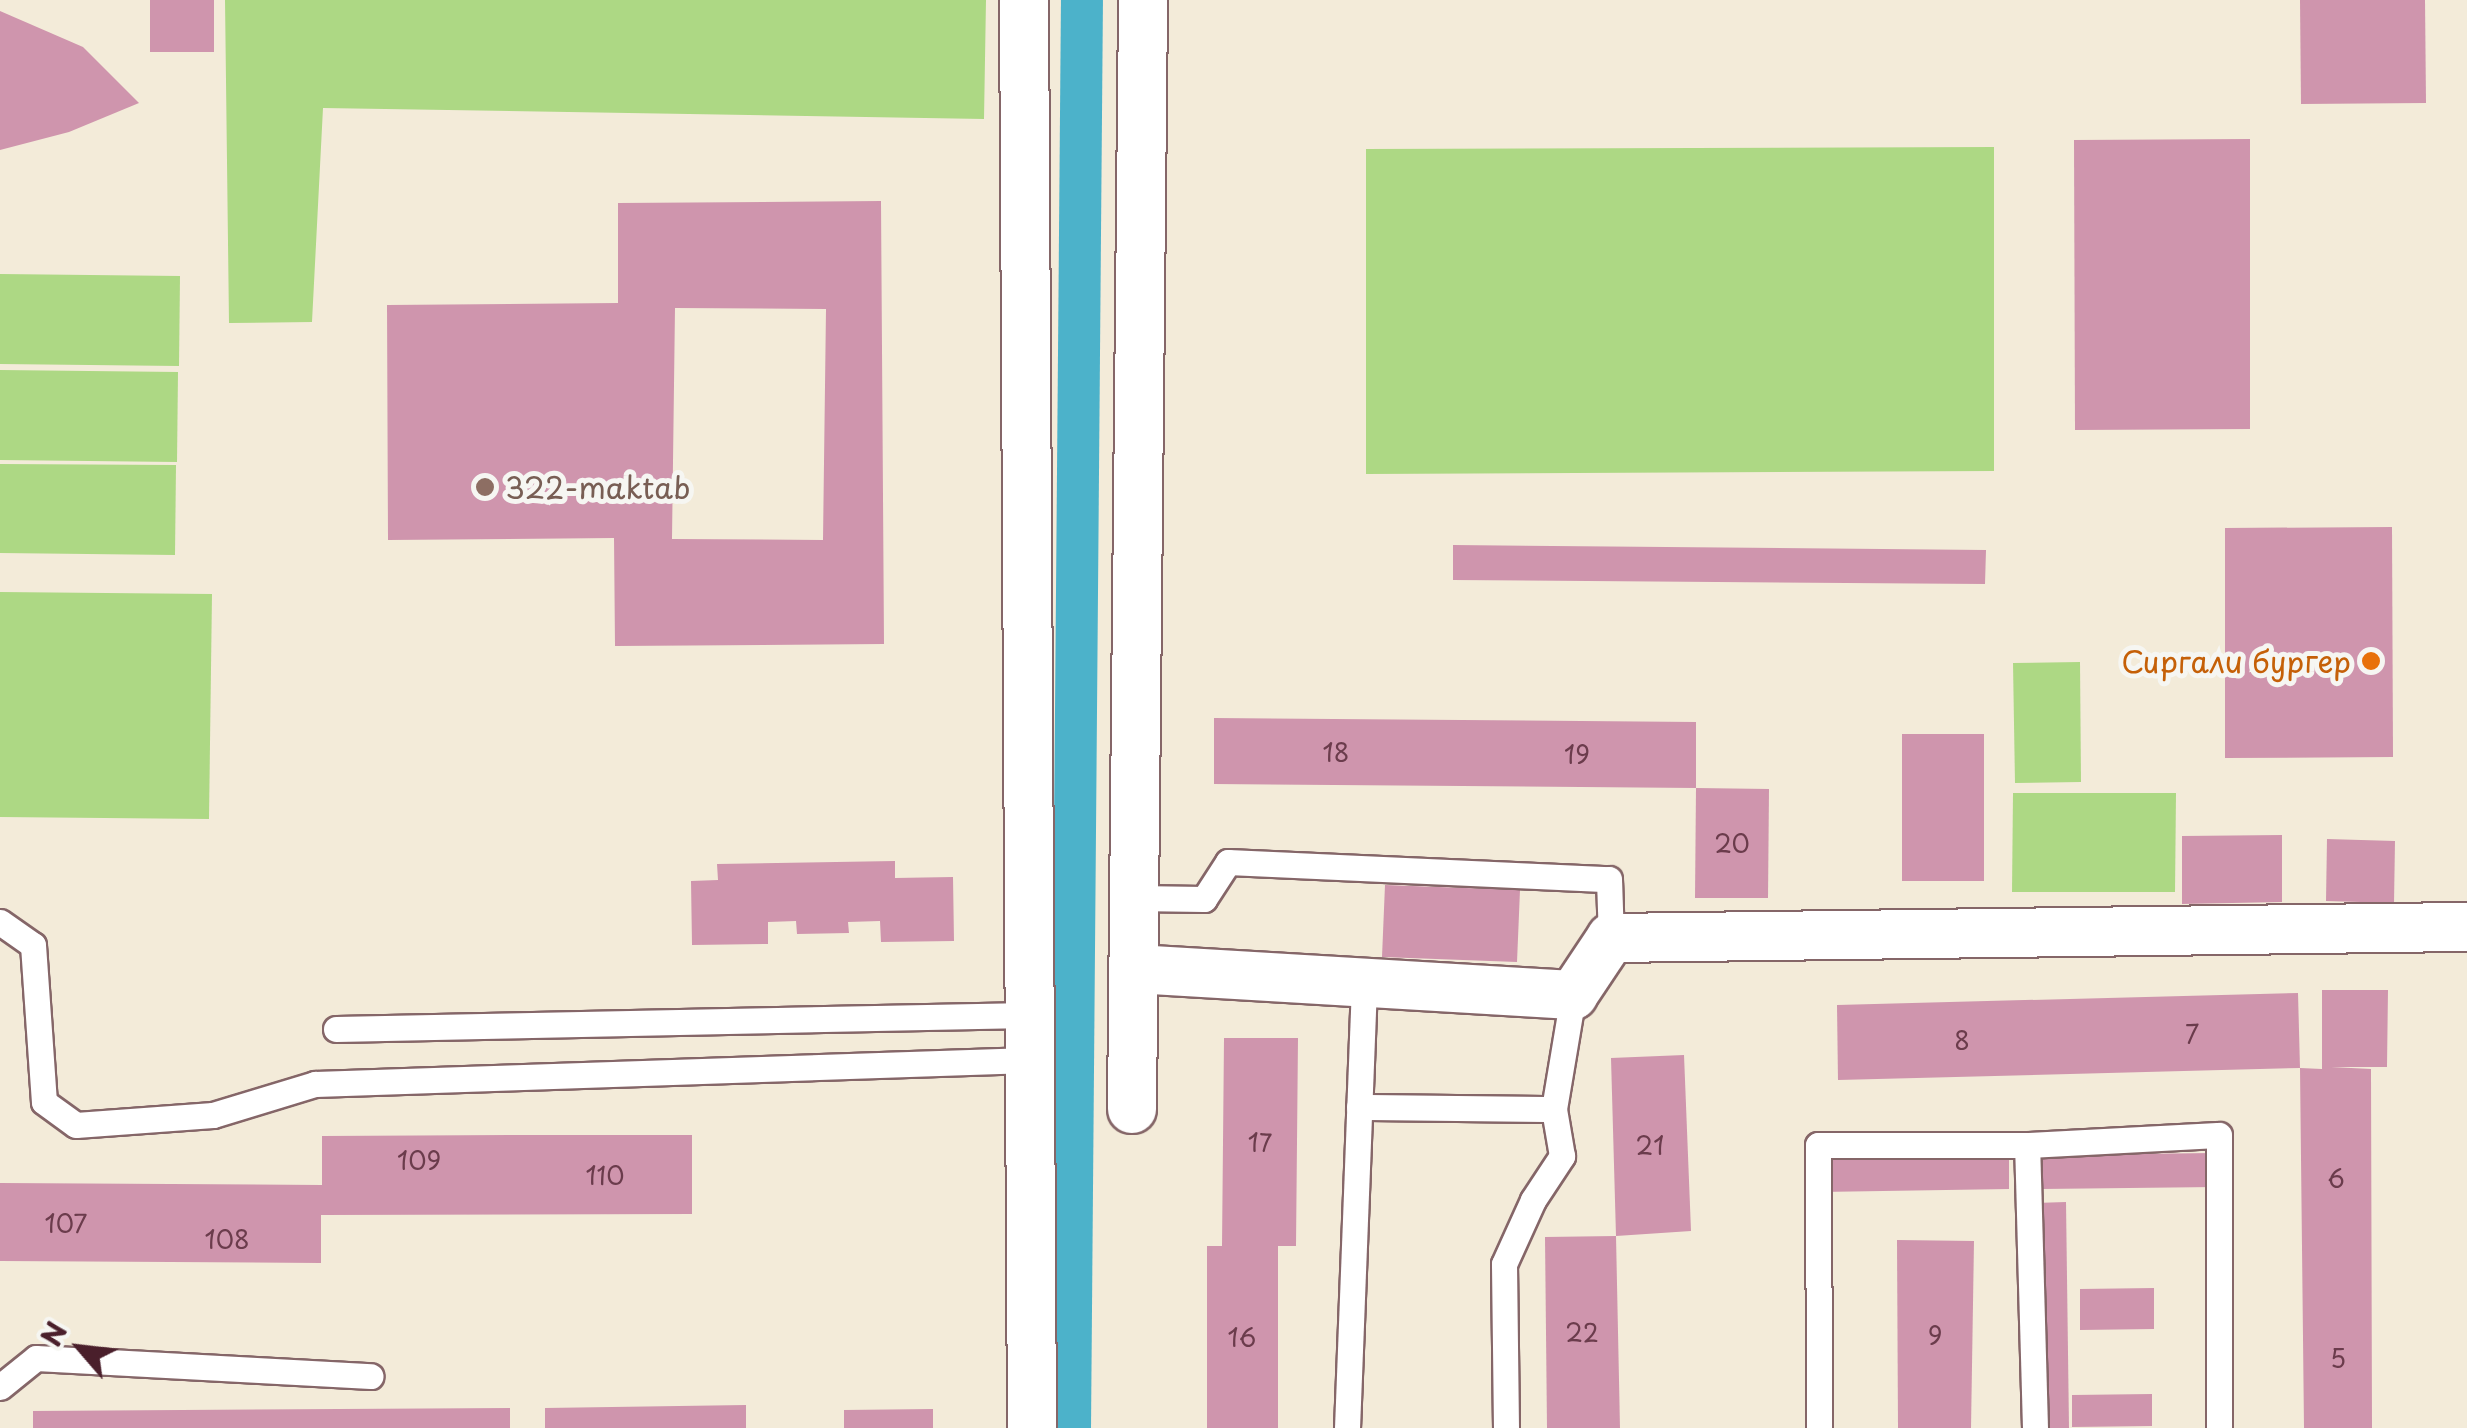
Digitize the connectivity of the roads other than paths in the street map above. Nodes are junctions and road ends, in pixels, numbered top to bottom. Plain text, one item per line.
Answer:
1 (1024, 0) edge
2 (1143, 0) edge
3 (1135, 898) junction
4 (0, 922) edge
5 (2467, 927) edge
6 (1611, 938) junction
7 (1134, 969) junction
8 (1364, 983) junction
9 (1574, 996) junction
10 (336, 1029) dead end
11 (1029, 1037) junction
12 (1359, 1107) junction
13 (1554, 1108) junction
14 (1132, 1109) dead end
15 (2027, 1145) junction
16 (372, 1376) dead end
17 (0, 1386) edge
18 (1032, 1428) edge
19 (1347, 1428) edge
20 (1506, 1428) edge
21 (1819, 1428) edge
22 (2035, 1428) edge
23 (2220, 1428) edge

1 - 11 street
2 - 3 street
3 - 6 lane
3 - 7 street
4 - 11 lane
5 - 6 street
6 - 9 street
7 - 8 street
7 - 14 street
8 - 9 street
8 - 12 lane
9 - 13 lane
10 - 11 lane
11 - 18 street
12 - 13 lane
12 - 19 lane
13 - 20 lane
15 - 21 lane
15 - 22 lane
15 - 23 lane
16 - 17 lane

